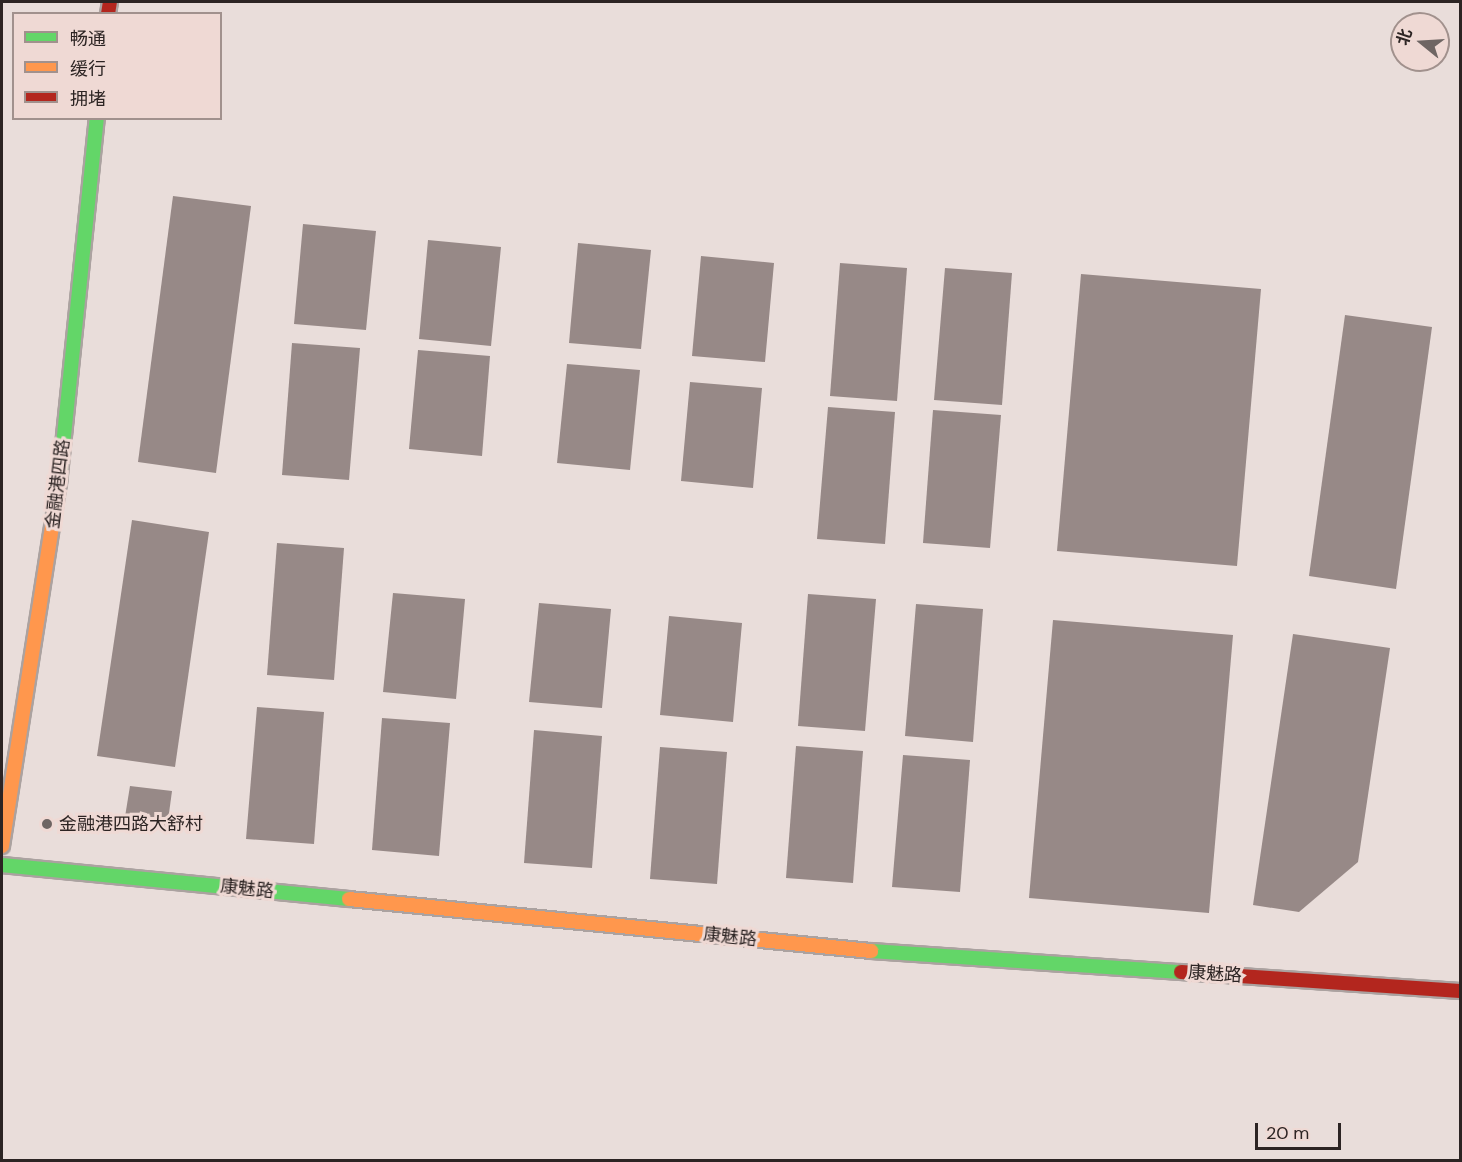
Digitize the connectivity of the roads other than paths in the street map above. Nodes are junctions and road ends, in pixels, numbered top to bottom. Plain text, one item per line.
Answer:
1 (98, 120) edge
2 (2, 846) edge
3 (2, 865) edge
4 (1461, 991) edge

1 - 2 main road, 金融港四路
3 - 4 main road, 康魅路

